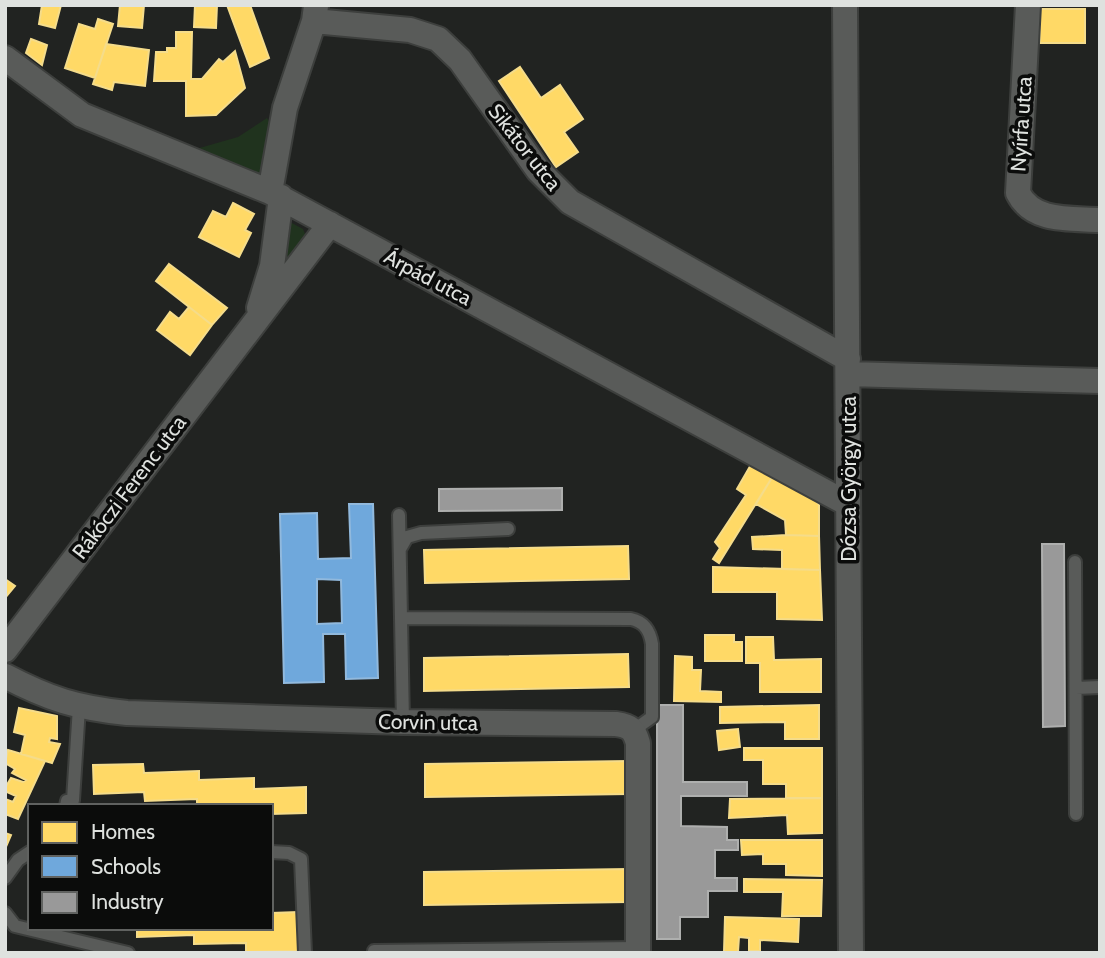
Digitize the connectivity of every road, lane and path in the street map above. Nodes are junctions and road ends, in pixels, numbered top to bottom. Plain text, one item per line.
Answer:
1 (845, 5) edge
2 (1028, 5) edge
3 (315, 13) edge
4 (5, 58) edge
5 (275, 195) junction
6 (1100, 220) edge
7 (331, 224) junction
8 (253, 325) junction
9 (848, 367) junction
10 (1100, 381) edge
11 (848, 504) junction
12 (399, 515) dead end
13 (508, 529) dead end
14 (400, 553) junction
15 (1075, 562) dead end
16 (401, 618) junction
17 (5, 649) edge
18 (5, 676) edge
19 (1100, 687) edge
20 (1076, 688) junction
21 (79, 707) junction
22 (402, 722) junction
23 (634, 730) junction
24 (67, 804) edge
25 (1076, 814) dead end
26 (273, 852) edge
27 (28, 853) edge
28 (5, 878) edge
29 (5, 913) edge
30 (28, 929) edge
31 (32, 930) edge
32 (374, 951) edge
33 (637, 951) edge
34 (128, 953) edge
35 (305, 953) edge
36 (851, 953) edge

1 - 9 street, Dózsa György utca
2 - 6 street, Nyírfa utca
3 - 5 street, Sikátor utca
3 - 9 street, Sikátor utca
4 - 5 street, Árpád utca
5 - 7 street, Árpád utca
5 - 8 street, Rákóczi Ferenc utca
7 - 8 street, Rákóczi Ferenc utca
7 - 11 street, Árpád utca
8 - 17 street, Rákóczi Ferenc utca
9 - 10 street, Sikátor utca
9 - 11 street, Dózsa György utca
11 - 36 street, Dózsa György utca
12 - 14 lane
13 - 14 lane
14 - 16 lane
15 - 20 lane
16 - 22 lane
16 - 23 lane
18 - 21 street, Corvin utca
19 - 20 lane
20 - 25 lane
21 - 22 street, Corvin utca
21 - 24 lane
22 - 23 street, Corvin utca
23 - 33 street
26 - 35 lane
27 - 28 lane
29 - 30 lane
31 - 34 lane
32 - 33 lane

